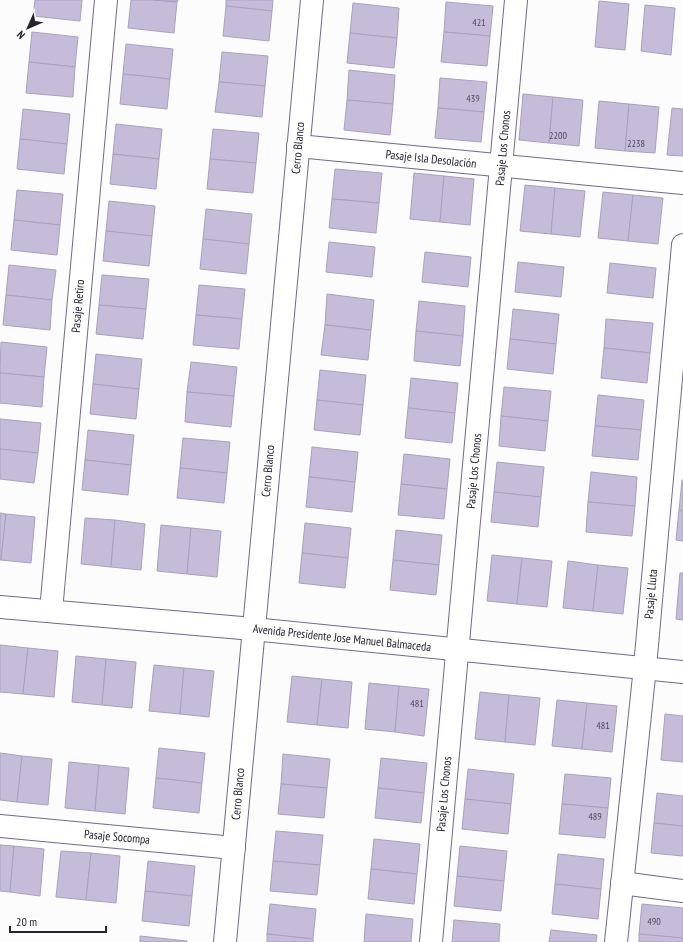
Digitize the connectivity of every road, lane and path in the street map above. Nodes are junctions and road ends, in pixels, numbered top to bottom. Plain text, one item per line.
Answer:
1 (106, 0) edge
2 (312, 0) edge
3 (516, 0) edge
4 (298, 146) junction
5 (501, 166) junction
6 (683, 183) edge
7 (683, 245) edge
8 (0, 607) edge
9 (51, 611) junction
10 (253, 629) junction
11 (457, 649) junction
12 (645, 667) junction
13 (683, 672) edge
14 (0, 826) edge
15 (234, 848) junction
16 (622, 883) junction
17 (683, 890) edge
18 (225, 942) edge
19 (431, 942) edge
20 (616, 942) edge

1 - 9 street, Pasaje Retiro
2 - 4 street, Cerro Blanco
3 - 5 street, Pasaje Los Chonos
4 - 5 street, Pasaje Isla Desolación
4 - 10 street, Cerro Blanco
5 - 6 street, Pasaje Isla Desolación
5 - 11 street, Pasaje Los Chonos
7 - 12 street, Pasaje Lluta
8 - 9 street, Avenida Presidente Jose Manuel Balmaceda
9 - 10 street, Avenida Presidente Jose Manuel Balmaceda
10 - 11 street, Avenida Presidente Jose Manuel Balmaceda
10 - 15 street, Cerro Blanco
11 - 12 street, Avenida Presidente Jose Manuel Balmaceda
11 - 19 street, Pasaje Los Chonos
12 - 13 street, Avenida Presidente Jose Manuel Balmaceda
12 - 16 street, Pasaje Lluta
14 - 15 street, Pasaje Socompa
15 - 18 street, Cerro Blanco
16 - 17 street
16 - 20 street, Pasaje Lluta

